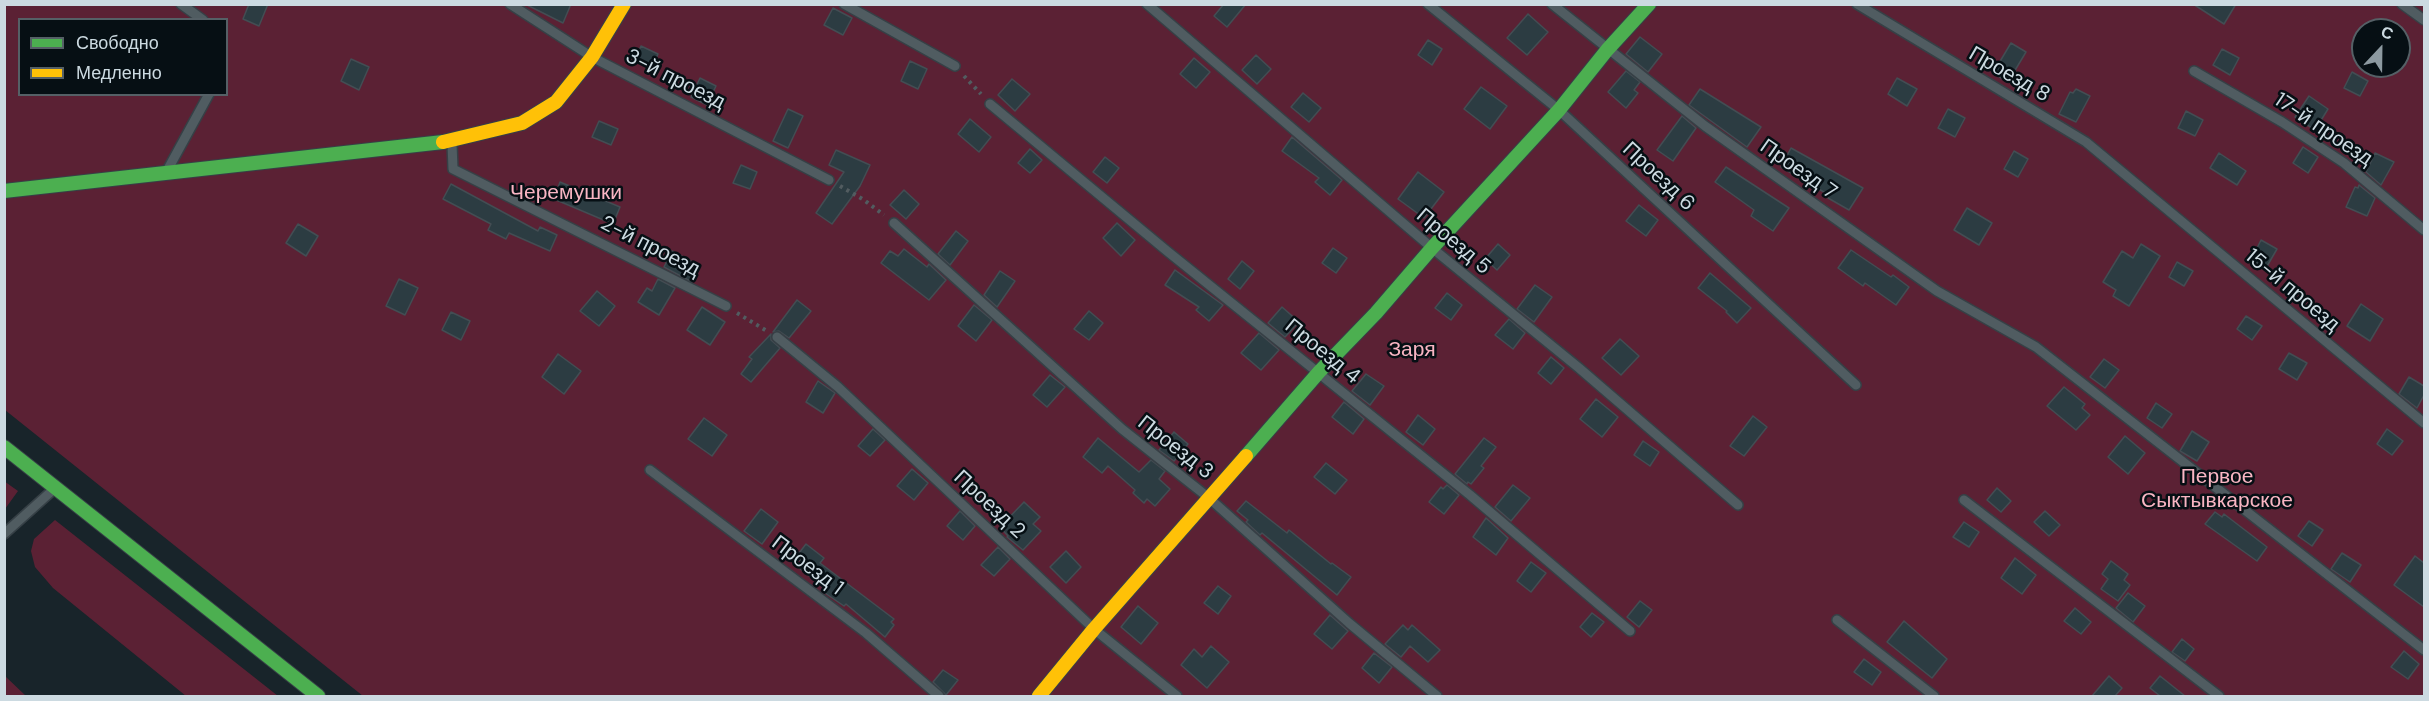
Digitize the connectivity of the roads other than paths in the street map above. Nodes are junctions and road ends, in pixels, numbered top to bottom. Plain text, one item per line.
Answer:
1 (181, 4) edge
2 (510, 4) edge
3 (624, 4) edge
4 (844, 4) edge
5 (1147, 4) edge
6 (1428, 4) edge
7 (1552, 4) edge
8 (1649, 4) edge
9 (1857, 4) edge
10 (2402, 4) edge
11 (200, 18) edge
12 (2424, 20) edge
13 (1607, 50) junction
14 (592, 57) junction
15 (955, 66) road end
16 (2194, 71) dead end
17 (208, 96) edge
18 (990, 104) road end
19 (1559, 110) junction
20 (452, 141) junction
21 (166, 172) junction
22 (828, 180) road end
23 (2137, 185) joint
24 (4, 191) edge
25 (894, 223) road end
26 (2424, 230) edge
27 (1431, 248) junction
28 (726, 306) road end
29 (777, 337) road end
30 (1319, 372) junction
31 (1856, 385) dead end
32 (2424, 423) edge
33 (4, 447) edge
34 (650, 470) dead end
35 (55, 488) junction
36 (1209, 498) junction
37 (1964, 500) dead end
38 (1738, 505) dead end
39 (4, 534) edge
40 (1837, 620) dead end
41 (1094, 629) junction
42 (1630, 631) dead end
43 (2424, 650) edge
44 (318, 696) edge
45 (939, 696) edge
46 (1039, 696) edge
47 (1177, 696) edge
48 (1437, 696) edge
49 (1934, 696) edge
50 (2219, 696) edge

1 - 11 lane
2 - 14 lane, 3-й проезд
3 - 14 street
4 - 15 lane
5 - 27 lane, Проезд 5
6 - 19 lane, Проезд 6
7 - 13 lane, Проезд 7
8 - 13 street
9 - 23 lane, Проезд 8
10 - 12 lane
13 - 19 street
13 - 43 lane, Проезд 7
14 - 20 street
14 - 22 lane, 3-й проезд
16 - 26 lane, 17-й проезд
17 - 21 lane
18 - 30 lane, Проезд 4
19 - 27 street
19 - 31 lane, Проезд 6
20 - 21 street
20 - 28 lane, 2-й проезд
21 - 24 street
23 - 32 lane, 15-й проезд
25 - 36 lane, Проезд 3
27 - 30 street
27 - 38 lane, Проезд 5
29 - 41 lane, Проезд 2
30 - 36 street
30 - 42 lane, Проезд 4
33 - 35 street
34 - 45 lane, Проезд 1
35 - 39 lane
35 - 44 street
36 - 41 street
36 - 48 lane, Проезд 3
37 - 50 lane
40 - 49 lane
41 - 46 street
41 - 47 lane, Проезд 2

